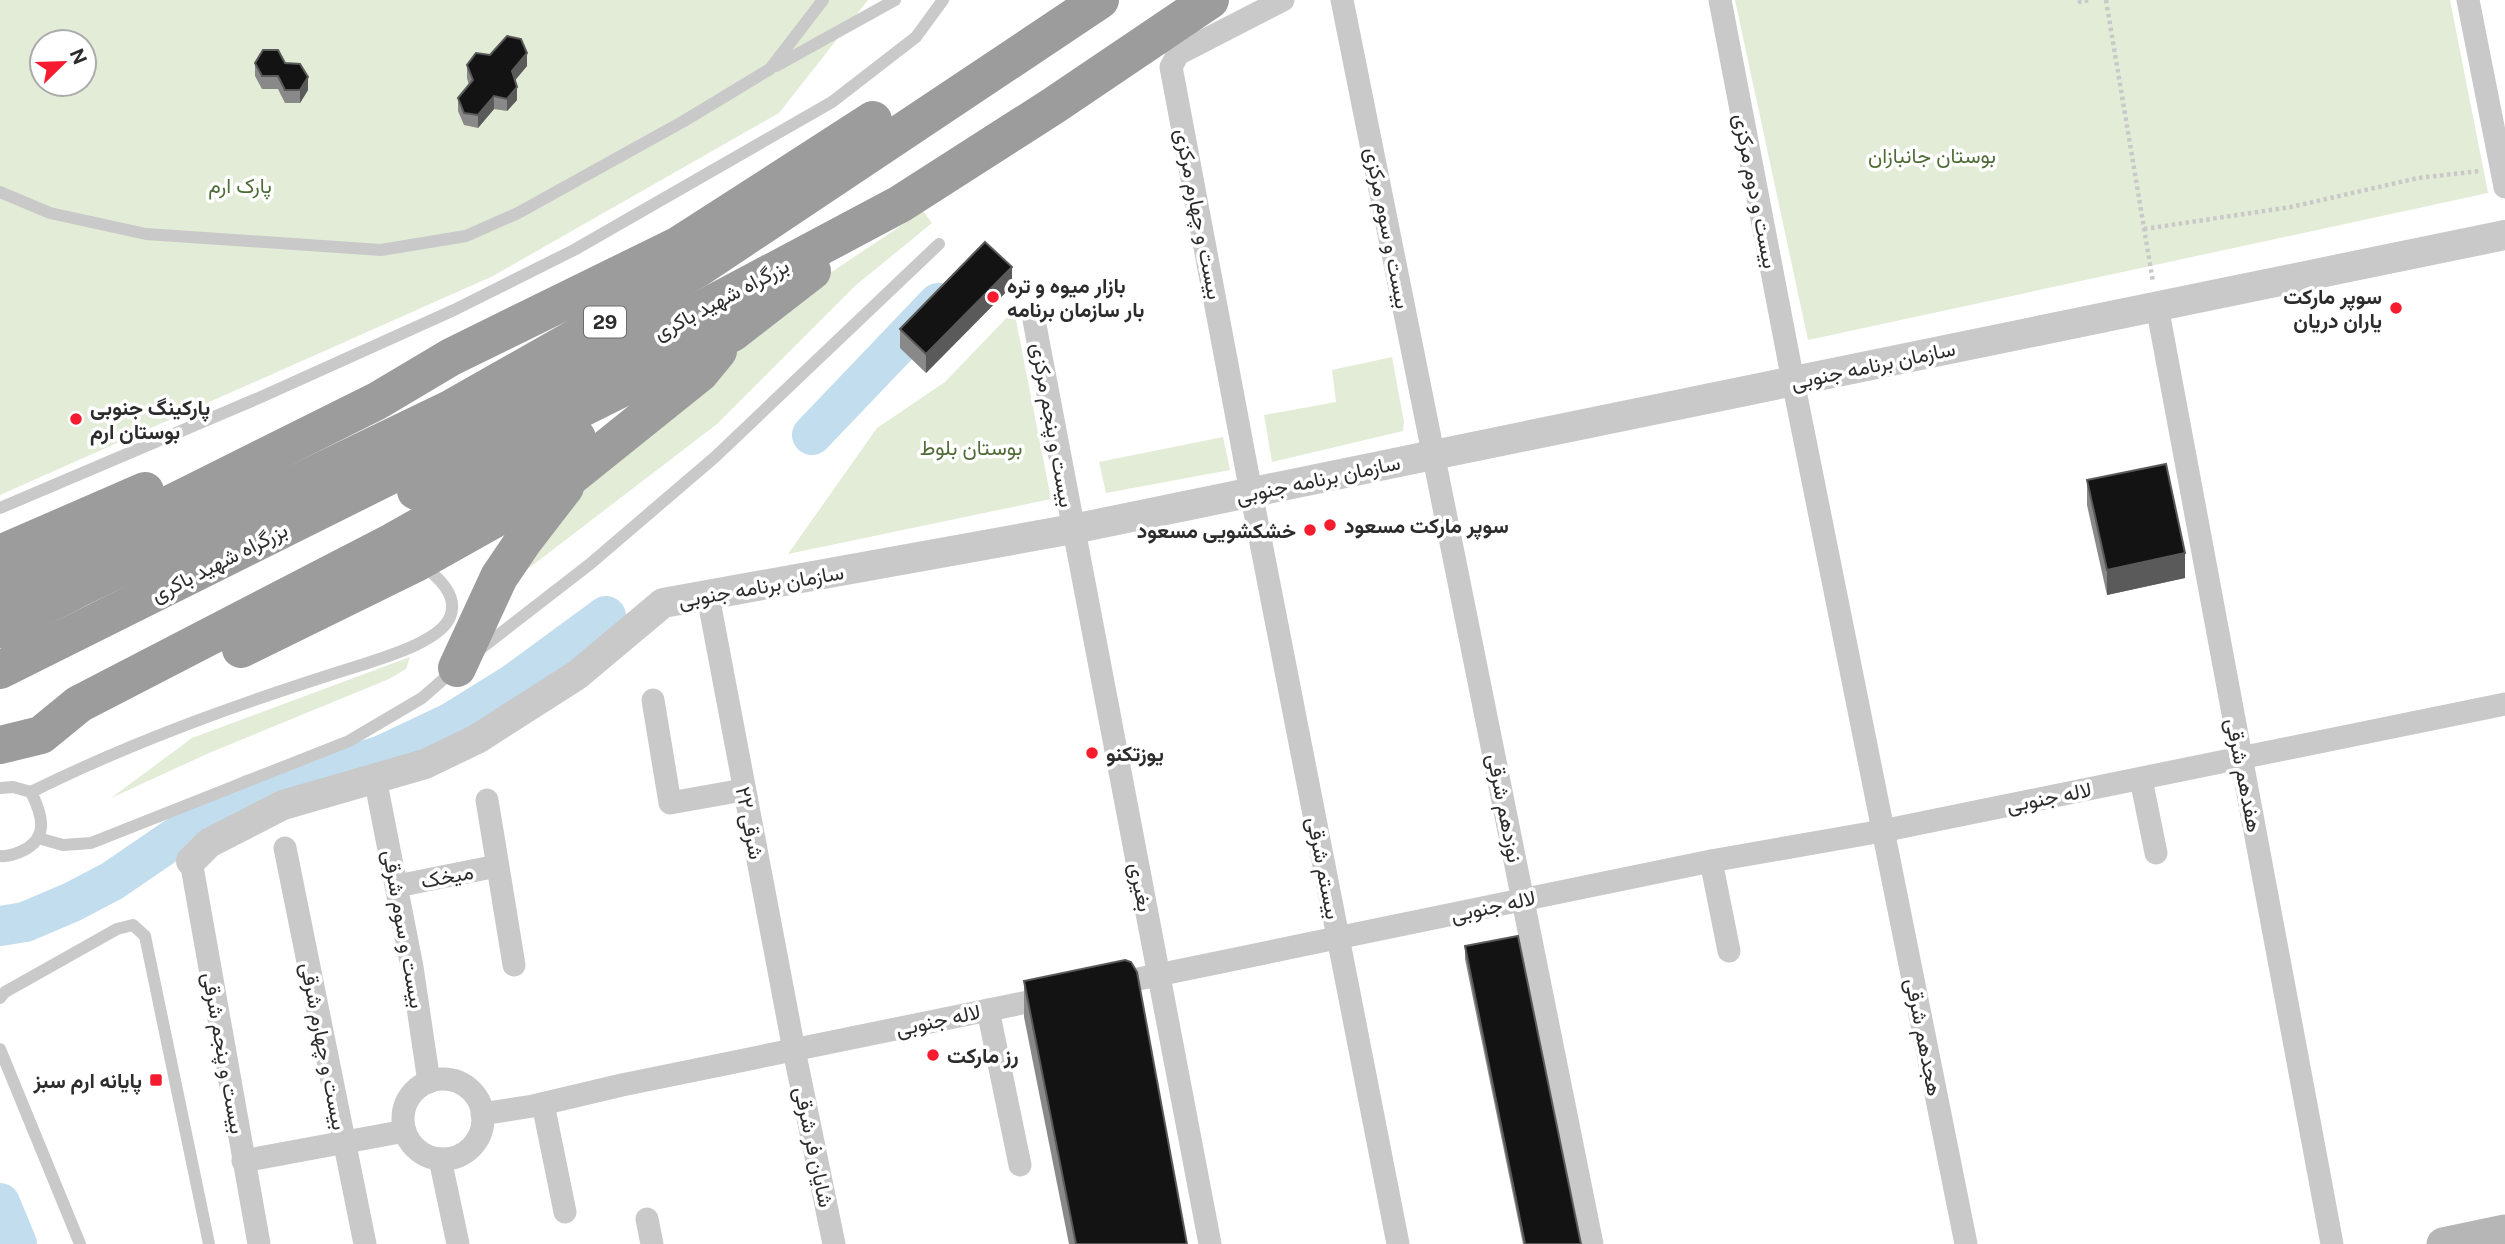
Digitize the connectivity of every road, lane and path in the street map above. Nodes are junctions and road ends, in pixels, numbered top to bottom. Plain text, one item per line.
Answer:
1 (823, 0) edge
2 (895, 0) edge
3 (943, 0) edge
4 (1066, 0) edge
5 (1100, 0) edge
6 (1210, 0) edge
7 (1283, 0) edge
8 (1342, 0) edge
9 (1720, 0) edge
10 (2080, 0) edge
11 (2089, 0) edge
12 (2106, 0) edge
13 (2468, 0) edge
14 (770, 69) junction
15 (2503, 177) edge
16 (0, 192) edge
17 (900, 204) junction
18 (2144, 229) junction
19 (2505, 234) edge
20 (939, 244) dead end
21 (2157, 306) junction
22 (1034, 320) dead end
23 (732, 333) junction
24 (451, 356) junction
25 (1793, 381) junction
26 (1433, 455) junction
27 (573, 475) junction
28 (1251, 492) junction
29 (0, 508) edge
30 (1073, 529) junction
31 (0, 554) edge
32 (415, 563) junction
33 (71, 574) junction
34 (0, 589) edge
35 (708, 596) junction
36 (0, 629) edge
37 (69, 650) junction
38 (457, 668) junction
39 (0, 670) edge
40 (0, 696) edge
41 (653, 700) dead end
42 (2505, 704) edge
43 (41, 735) junction
44 (0, 745) edge
45 (2241, 758) junction
46 (375, 778) junction
47 (2141, 779) junction
48 (0, 788) edge
49 (743, 790) junction
50 (31, 792) junction
51 (486, 800) dead end
52 (1882, 831) junction
53 (38, 838) junction
54 (285, 848) dead end
55 (2156, 853) dead end
56 (0, 856) edge
57 (191, 861) joint
58 (1711, 861) junction
59 (497, 866) junction
60 (397, 886) junction
61 (1523, 900) junction
62 (1338, 938) junction
63 (1729, 951) dead end
64 (514, 965) dead end
65 (1158, 975) junction
66 (0, 999) edge
67 (988, 1010) junction
68 (0, 1049) edge
69 (794, 1050) junction
70 (429, 1082) junction
71 (543, 1104) junction
72 (482, 1114) junction
73 (405, 1131) junction
74 (344, 1142) junction
75 (440, 1159) junction
76 (243, 1161) junction
77 (1020, 1165) dead end
78 (565, 1212) dead end
79 (647, 1219) dead end
80 (2505, 1231) edge
81 (80, 1244) edge
82 (209, 1244) edge
83 (260, 1244) edge
84 (365, 1244) edge
85 (458, 1244) edge
86 (652, 1244) edge
87 (834, 1244) edge
88 (1210, 1244) edge
89 (1398, 1244) edge
90 (1592, 1244) edge
91 (1966, 1244) edge
92 (2332, 1244) edge
93 (2443, 1244) edge

1 - 14 lane
2 - 14 lane
3 - 29 lane
4 - 24 highway, 29
5 - 33 highway, 29
6 - 17 highway, بزرگراه شهید باکری / 29
7 - 28 street, بیست و چهارم مرکزی
8 - 26 street, بیست و سوم مرکزی
9 - 25 street, بیست و دوم مرکزی
10 - 11 path
12 - 18 path
13 - 15 street
14 - 16 lane
15 - 18 path
17 - 23 highway, 29
17 - 37 highway, بزرگراه شهید باکری / 29
18 - 21 path
19 - 21 street, سازمان برنامه جنوبی
20 - 38 lane
21 - 25 street, سازمان برنامه جنوبی
21 - 45 street, هفدهم شرقی
22 - 30 street, بیست و پنجم مرکزی
23 - 27 highway
23 - 37 highway, 29
23 - 43 highway
24 - 31 highway
24 - 33 highway, 29
25 - 26 street, سازمان برنامه جنوبی
25 - 52 street, بیست و دوم مرکزی
26 - 28 street, سازمان برنامه جنوبی
26 - 61 street, نوزدهم شرقی
27 - 32 highway
27 - 38 highway
28 - 30 street, سازمان برنامه جنوبی
28 - 62 street, بیستم شرقی
30 - 35 street, سازمان برنامه جنوبی
30 - 65 street, بغیری
32 - 43 highway
32 - 50 lane
33 - 34 highway, 29
33 - 36 highway, 29
35 - 46 street, سازمان برنامه جنوبی
35 - 49 street, ۲۲ شرقی
37 - 39 highway, 29
37 - 40 highway, 29
38 - 53 lane
41 - 49 street
42 - 45 street, لاله جنوبی
43 - 44 highway
45 - 47 street, لاله جنوبی
45 - 92 street, هفدهم شرقی
46 - 57 street, سازمان برنامه جنوبی
46 - 60 street, بیست و سوم شرقی
47 - 52 street, لاله جنوبی
47 - 55 street
48 - 50 lane
49 - 69 street, ۲۲ شرقی
50 - 53 lane
51 - 59 street, میخک
52 - 58 street, لاله جنوبی
52 - 91 street, هجدهم شرقی
53 - 56 lane
54 - 74 street, بیست و چهارم شرقی
57 - 76 street, بیست و پنجم شرقی
58 - 61 street, لاله جنوبی
58 - 63 street
59 - 60 street, میخک
59 - 64 street, میخک
60 - 70 street, بیست و سوم شرقی
61 - 62 street, لاله جنوبی
61 - 90 street, نوزدهم شرقی
62 - 65 street, لاله جنوبی
62 - 89 street, بیستم شرقی
65 - 67 street, لاله جنوبی
65 - 88 street, بغیری
66 - 82 lane
67 - 69 street, لاله جنوبی
67 - 77 street
68 - 81 lane
69 - 71 street, لاله جنوبی
69 - 87 street, شایان فر شرقی
70 - 72 street
70 - 73 street
71 - 72 street, لاله جنوبی
71 - 78 street
72 - 75 street
73 - 74 street
73 - 75 street
74 - 76 street
74 - 84 street, بیست و چهارم شرقی
75 - 85 street
76 - 83 street, بیست و پنجم شرقی
79 - 86 street
80 - 93 main road

